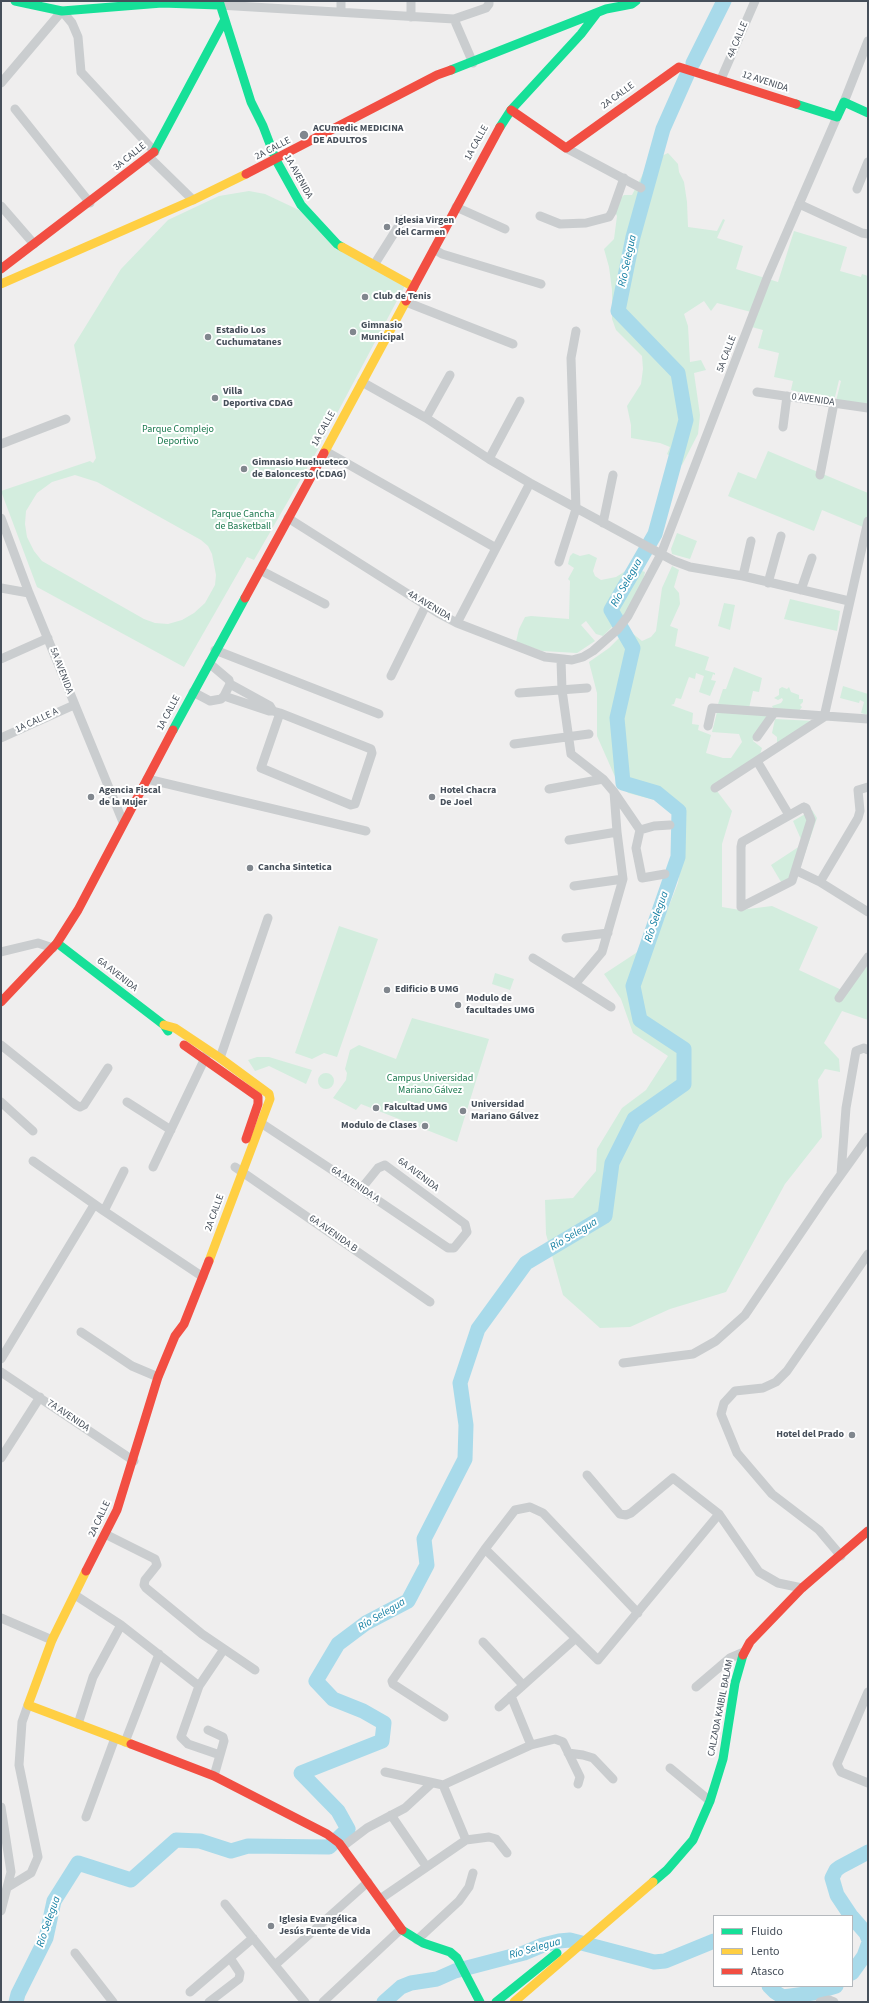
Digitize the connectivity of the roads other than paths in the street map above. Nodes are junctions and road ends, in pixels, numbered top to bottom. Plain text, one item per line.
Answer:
1 (16, 1) edge
2 (341, 1) edge
3 (411, 1) edge
4 (636, 1) edge
5 (755, 1) edge
6 (27, 3) edge
7 (219, 3) edge
8 (488, 4) edge
9 (292, 5) edge
10 (603, 8) edge
11 (62, 11) junction
12 (341, 12) junction
13 (411, 16) junction
14 (454, 19) junction
15 (224, 21) junction
16 (868, 41) edge
17 (473, 64) junction
18 (685, 68) joint
19 (721, 79) junction
20 (3, 80) edge
21 (844, 102) junction
22 (15, 109) dead end
23 (511, 110) junction
24 (868, 113) edge
25 (837, 117) junction
26 (566, 148) junction
27 (152, 155) junction
28 (276, 160) junction
29 (868, 162) edge
30 (624, 178) junction
31 (641, 188) dead end
32 (857, 189) dead end
33 (192, 200) junction
34 (90, 203) junction
35 (799, 204) junction
36 (1, 206) edge
37 (456, 206) junction
38 (540, 216) dead end
39 (403, 219) dead end
40 (505, 229) dead end
41 (868, 234) edge
42 (34, 244) junction
43 (434, 249) junction
44 (374, 265) junction
45 (1, 269) edge
46 (1, 284) edge
47 (541, 284) dead end
48 (414, 287) junction
49 (406, 302) junction
50 (576, 331) dead end
51 (513, 344) dead end
52 (450, 375) dead end
53 (362, 382) junction
54 (757, 392) dead end
55 (788, 396) junction
56 (520, 401) dead end
57 (834, 403) junction
58 (868, 408) edge
59 (426, 418) junction
60 (66, 419) dead end
61 (782, 427) dead end
62 (1, 444) edge
63 (325, 451) junction
64 (489, 459) junction
65 (612, 475) dead end
66 (820, 475) dead end
67 (530, 483) junction
68 (576, 509) junction
69 (1, 518) edge
70 (288, 518) junction
71 (868, 521) edge
72 (603, 523) junction
73 (781, 536) dead end
74 (751, 541) dead end
75 (496, 548) junction
76 (661, 554) junction
77 (812, 558) dead end
78 (559, 562) dead end
79 (260, 570) junction
80 (743, 576) junction
81 (768, 583) junction
82 (1, 588) edge
83 (801, 590) junction
84 (29, 593) junction
85 (849, 601) junction
86 (325, 604) dead end
87 (426, 605) junction
88 (457, 623) junction
89 (48, 638) junction
90 (215, 650) junction
91 (583, 657) joint
92 (1, 659) edge
93 (561, 660) junction
94 (208, 663) junction
95 (391, 676) dead end
96 (230, 684) junction
97 (588, 688) dead end
98 (562, 690) junction
99 (193, 692) junction
100 (519, 693) dead end
101 (224, 696) junction
102 (74, 705) junction
103 (277, 712) junction
104 (774, 713) junction
105 (379, 714) dead end
106 (824, 717) junction
107 (868, 719) edge
108 (708, 726) dead end
109 (589, 734) dead end
110 (757, 737) dead end
111 (1, 738) edge
112 (568, 738) junction
113 (514, 744) dead end
114 (757, 761) junction
115 (147, 778) junction
116 (603, 779) junction
117 (868, 787) edge
118 (715, 788) dead end
119 (549, 789) dead end
120 (614, 792) junction
121 (789, 815) junction
122 (123, 822) junction
123 (670, 825) dead end
124 (640, 830) junction
125 (366, 831) dead end
126 (617, 832) junction
127 (569, 840) dead end
128 (797, 871) junction
129 (666, 874) dead end
130 (623, 879) junction
131 (820, 882) junction
132 (574, 886) dead end
133 (868, 912) edge
134 (268, 918) dead end
135 (608, 933) junction
136 (566, 938) dead end
137 (55, 945) junction
138 (1, 952) edge
139 (868, 956) edge
140 (533, 958) dead end
141 (575, 984) junction
142 (839, 998) dead end
143 (1, 1002) edge
144 (611, 1007) dead end
145 (1, 1045) edge
146 (868, 1050) edge
147 (207, 1055) junction
148 (220, 1058) junction
149 (108, 1068) dead end
150 (270, 1096) joint
151 (258, 1097) joint
152 (1, 1102) edge
153 (127, 1102) dead end
154 (261, 1124) junction
155 (171, 1130) junction
156 (34, 1131) dead end
157 (868, 1137) edge
158 (33, 1161) dead end
159 (153, 1167) dead end
160 (238, 1169) junction
161 (124, 1171) dead end
162 (841, 1174) junction
163 (361, 1189) junction
164 (94, 1205) junction
165 (104, 1211) junction
166 (448, 1248) joint
167 (868, 1254) edge
168 (199, 1275) junction
169 (430, 1302) dead end
170 (81, 1332) dead end
171 (1, 1359) edge
172 (623, 1363) dead end
173 (1, 1372) edge
174 (158, 1377) junction
175 (40, 1397) junction
176 (1, 1458) edge
177 (134, 1461) junction
178 (587, 1475) dead end
179 (719, 1514) junction
180 (105, 1534) junction
181 (866, 1537) edge
182 (485, 1549) junction
183 (841, 1556) junction
184 (802, 1588) junction
185 (75, 1595) junction
186 (638, 1613) junction
187 (1, 1618) edge
188 (121, 1625) junction
189 (576, 1638) junction
190 (52, 1640) junction
191 (483, 1642) dead end
192 (224, 1649) junction
193 (744, 1652) junction
194 (160, 1654) junction
195 (255, 1670) dead end
196 (523, 1685) junction
197 (199, 1686) junction
198 (696, 1687) dead end
199 (868, 1692) edge
200 (512, 1696) junction
201 (28, 1705) junction
202 (499, 1707) dead end
203 (444, 1717) dead end
204 (78, 1724) junction
205 (208, 1730) dead end
206 (115, 1738) junction
207 (125, 1742) junction
208 (531, 1745) junction
209 (568, 1754) junction
210 (220, 1756) junction
211 (670, 1768) dead end
212 (385, 1772) dead end
213 (214, 1776) junction
214 (612, 1779) dead end
215 (432, 1782) junction
216 (868, 1783) edge
217 (578, 1784) dead end
218 (443, 1785) junction
219 (710, 1801) junction
220 (1, 1807) edge
221 (391, 1815) junction
222 (86, 1817) dead end
223 (466, 1840) junction
224 (693, 1840) junction
225 (340, 1845) junction
226 (507, 1853) dead end
227 (426, 1866) junction
228 (474, 1873) dead end
229 (368, 1882) junction
230 (8, 1887) junction
231 (380, 1899) junction
232 (225, 1904) dead end
233 (1, 1911) edge
234 (401, 1929) junction
235 (253, 1938) junction
236 (417, 1940) junction
237 (75, 1953) dead end
238 (230, 1958) junction
239 (275, 1965) junction
240 (190, 1992) dead end
241 (113, 2002) edge
242 (209, 2002) edge
243 (305, 2002) edge
244 (323, 2002) edge
245 (480, 2002) edge
246 (496, 2002) edge
247 (514, 2002) edge
248 (820, 2002) edge
249 (834, 2002) edge

1 - 6 street
2 - 12 street
3 - 13 street
4 - 10 street
5 - 19 street, 4A CALLE
6 - 11 street
7 - 9 street
7 - 11 street
7 - 15 street, 1A AVENIDA
8 - 14 street
9 - 12 street
10 - 17 street, 2A CALLE
10 - 23 street, 1A CALLE
11 - 20 street
11 - 27 street
12 - 13 street
13 - 14 street
14 - 17 street
15 - 27 street, 3A CALLE
15 - 28 street, 1A AVENIDA
16 - 21 street, 5A CALLE
17 - 28 street, 2A CALLE
18 - 19 street, 12 AVENIDA
18 - 26 street, 2A CALLE
19 - 25 street, 12 AVENIDA
21 - 24 street
21 - 25 street, 5A CALLE
22 - 34 street
23 - 26 street
23 - 37 street, 1A CALLE
25 - 35 street, 5A CALLE
26 - 30 street
27 - 33 street
27 - 34 street, 3A CALLE
28 - 33 street, 2A CALLE
28 - 44 street, 1A AVENIDA
29 - 32 street
30 - 31 street
30 - 38 street
33 - 46 street, 2A CALLE
34 - 42 street, 3A CALLE
35 - 41 street
35 - 76 street, 5A CALLE
36 - 42 street
37 - 40 street
37 - 43 street, 1A CALLE
39 - 44 street
42 - 45 street, 3A CALLE
43 - 47 street
43 - 48 street, 1A CALLE
44 - 48 street, 1A AVENIDA
48 - 49 street, 1A CALLE
49 - 51 street
49 - 53 street, 1A CALLE
50 - 68 street
52 - 59 street
53 - 59 street
53 - 63 street, 1A CALLE
54 - 55 street, 0 AVENIDA
55 - 57 street, 0 AVENIDA
55 - 61 street
56 - 64 street
57 - 58 street, 0 AVENIDA
57 - 66 street
59 - 64 street
60 - 62 street
63 - 70 street, 1A CALLE
63 - 75 street
64 - 67 street
65 - 72 street
67 - 68 street
67 - 75 street
68 - 72 street
68 - 78 street
69 - 84 street, 5A AVENIDA
70 - 79 street, 1A CALLE
70 - 87 street, 4A AVENIDA
71 - 85 street
72 - 76 street
73 - 81 street
74 - 80 street
75 - 88 street
76 - 80 street
76 - 91 street, 5A CALLE
77 - 83 street
79 - 86 street
79 - 90 street, 1A CALLE
80 - 81 street
81 - 83 street
82 - 84 street
83 - 85 street
84 - 89 street, 5A AVENIDA
85 - 106 street
87 - 88 street, 4A AVENIDA
87 - 95 street
88 - 93 street, 4A AVENIDA
89 - 92 street
89 - 102 street, 5A AVENIDA
90 - 94 street, 1A CALLE
90 - 105 street
91 - 93 street, 4A AVENIDA
93 - 98 street
94 - 96 street
94 - 99 street, 1A CALLE
96 - 101 street
96 - 103 street
97 - 98 street
98 - 100 street
98 - 112 street
99 - 101 street
99 - 115 street, 1A CALLE
101 - 103 street
102 - 111 street, 1A CALLE A
102 - 122 street, 5A AVENIDA
103 - 103 street
104 - 106 street
104 - 108 street
104 - 110 street
106 - 107 street
106 - 114 street
109 - 112 street
112 - 113 street
112 - 116 street
114 - 118 street
114 - 121 street
115 - 122 street, 1A CALLE
115 - 125 street
116 - 119 street
116 - 120 street
117 - 131 street
120 - 124 street
120 - 126 street
121 - 128 street
121 - 128 street
122 - 137 street, 1A CALLE
123 - 124 street
124 - 129 street
126 - 127 street
126 - 130 street
128 - 131 street
130 - 132 street
130 - 135 street
131 - 133 street
134 - 148 street
135 - 136 street
135 - 141 street
137 - 138 street
137 - 143 street, 1A CALLE
137 - 147 street, 6A AVENIDA
139 - 142 street
140 - 141 street
141 - 144 street
145 - 149 street
146 - 162 street
147 - 148 street, 6A AVENIDA
147 - 151 street, 6A AVENIDA
147 - 155 street
148 - 150 street, 6A AVENIDA
150 - 154 street, 2A CALLE
151 - 160 street, 2A CALLE
152 - 156 street
153 - 155 street
154 - 160 street, 2A CALLE
154 - 163 street, 6A AVENIDA A
155 - 159 street
157 - 162 street
158 - 164 street
160 - 168 street, 2A CALLE
160 - 169 street, 6A AVENIDA B
161 - 165 street
162 - 172 street
163 - 166 street, 6A AVENIDA A
163 - 166 street, 6A AVENIDA
164 - 165 street
164 - 171 street
165 - 168 street
167 - 183 street
168 - 174 street, 2A CALLE
170 - 174 street
173 - 175 street, 7A AVENIDA
174 - 177 street, 2A CALLE
175 - 176 street
175 - 177 street, 7A AVENIDA
177 - 180 street, 2A CALLE
178 - 179 street
179 - 184 street
179 - 186 street
180 - 185 street, 2A CALLE
180 - 192 street
181 - 183 street, CALZADA KAIBIL BALAM
182 - 186 street
182 - 189 street
182 - 203 street
183 - 184 street, CALZADA KAIBIL BALAM
184 - 193 street, CALZADA KAIBIL BALAM
185 - 188 street
185 - 190 street, 2A CALLE
186 - 189 street
187 - 190 street
188 - 194 street
188 - 204 street
189 - 196 street
190 - 201 street, 2A CALLE
191 - 196 street
192 - 195 street
192 - 197 street
193 - 198 street
193 - 219 street, CALZADA KAIBIL BALAM
194 - 197 street
194 - 207 street
196 - 200 street
197 - 210 street
199 - 216 street
200 - 202 street
200 - 208 street
201 - 204 street
201 - 230 street
204 - 206 street
205 - 210 street
206 - 207 street
206 - 222 street
207 - 213 street
208 - 209 street
208 - 218 street
209 - 214 street
209 - 217 street
210 - 213 street
211 - 219 street
212 - 215 street
213 - 225 street
215 - 218 street
215 - 221 street
218 - 223 street
219 - 224 street, CALZADA KAIBIL BALAM
220 - 230 street
221 - 225 street
221 - 227 street
223 - 226 street
223 - 227 street
224 - 246 street
224 - 247 street, CALZADA KAIBIL BALAM
225 - 229 street
227 - 231 street
228 - 236 street
229 - 231 street
229 - 239 street
230 - 233 street
231 - 234 street
232 - 235 street
234 - 236 street
234 - 244 street
235 - 238 street
235 - 239 street
236 - 245 street
237 - 241 street
238 - 240 street
238 - 242 street
239 - 243 street
248 - 249 street

